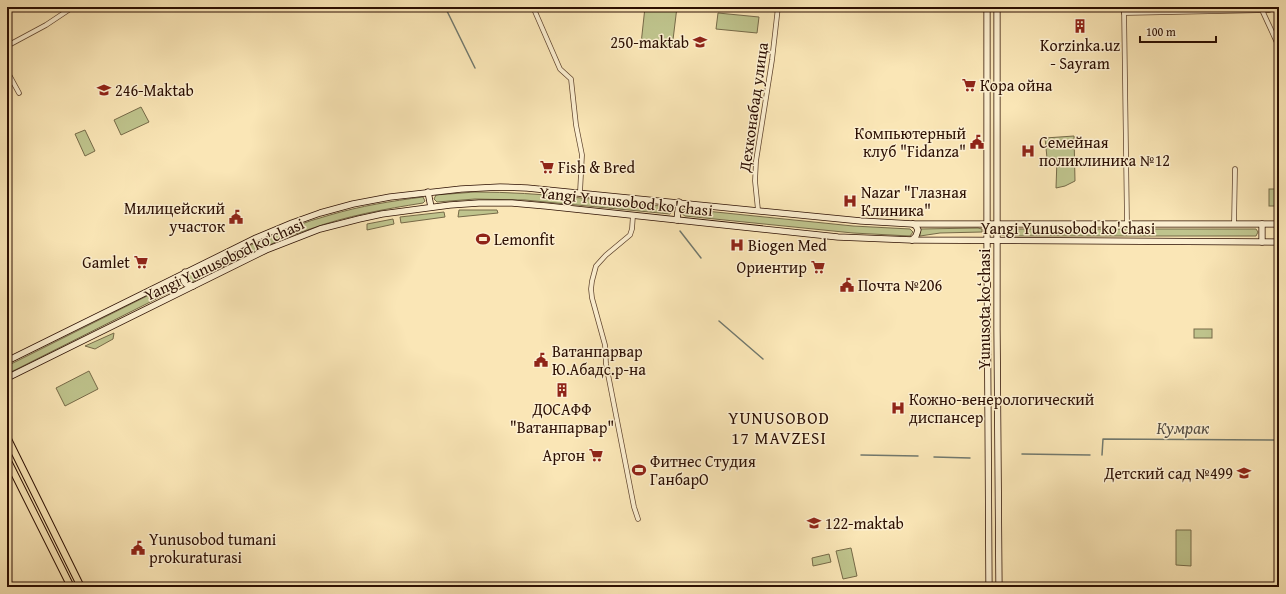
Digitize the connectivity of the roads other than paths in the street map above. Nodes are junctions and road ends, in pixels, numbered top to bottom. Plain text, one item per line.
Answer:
1 (73, 7) edge
2 (533, 7) edge
3 (778, 7) edge
4 (987, 7) edge
5 (997, 7) edge
6 (1124, 7) edge
7 (1270, 7) edge
8 (1262, 10) junction
9 (1124, 13) junction
10 (7, 46) edge
11 (1279, 47) edge
12 (7, 71) edge
13 (19, 93) dead end
14 (1235, 169) dead end
15 (428, 192) junction
16 (580, 192) junction
17 (679, 202) junction
18 (431, 207) junction
19 (758, 210) junction
20 (633, 215) junction
21 (677, 220) junction
22 (913, 224) junction
23 (987, 224) junction
24 (997, 224) junction
25 (1127, 224) junction
26 (1234, 224) junction
27 (1262, 224) junction
28 (1279, 224) edge
29 (912, 240) junction
30 (987, 240) junction
31 (997, 240) junction
32 (1262, 242) junction
33 (1279, 242) edge
34 (185, 272) junction
35 (193, 286) junction
36 (7, 361) edge
37 (7, 378) edge
38 (7, 437) edge
39 (7, 459) edge
40 (638, 519) dead end
41 (77, 579) junction
42 (70, 585) edge
43 (81, 587) edge
44 (989, 587) edge
45 (999, 587) edge

1 - 10 street
2 - 16 street
3 - 19 street, Дехконабад улица
4 - 23 main road, Yunusota koʻchasi
5 - 24 main road, Yunusota koʻchasi
6 - 9 street
7 - 8 street
8 - 9 street
8 - 11 street
9 - 25 street
12 - 13 street
14 - 26 street
15 - 16 main road, Yangi Yunusobod ko'chasi
15 - 18 main road
15 - 34 main road, Yangi Yunusobod ko'chasi
16 - 17 main road, Yangi Yunusobod ko'chasi
17 - 19 main road, Yangi Yunusobod ko'chasi
17 - 21 main road
18 - 20 main road, Yangi Yunusobod ko'chasi
18 - 35 main road, Yangi Yunusobod ko'chasi
19 - 22 main road, Yangi Yunusobod ko'chasi
20 - 21 main road, Yangi Yunusobod ko'chasi
20 - 40 street
21 - 29 main road, Yangi Yunusobod ko'chasi
22 - 23 main road, Yangi Yunusobod ko'chasi
22 - 29 main road
23 - 24 main road, Yangi Yunusobod ko'chasi
23 - 30 main road, Yunusota koʻchasi
24 - 25 main road, Yangi Yunusobod ko'chasi
24 - 31 main road, Yunusota koʻchasi
25 - 26 main road, Yangi Yunusobod ko'chasi
26 - 27 main road, Yangi Yunusobod ko'chasi
27 - 28 main road, Yangi Yunusobod ko'chasi
27 - 32 main road
29 - 30 main road, Yangi Yunusobod ko'chasi
30 - 31 main road, Yangi Yunusobod ko'chasi
30 - 44 main road, Yunusota koʻchasi
31 - 32 main road, Yangi Yunusobod ko'chasi
31 - 45 main road, Yunusota koʻchasi
32 - 33 main road, Yangi Yunusobod ko'chasi
34 - 35 main road
34 - 36 main road, Yangi Yunusobod ko'chasi
35 - 37 main road, Yangi Yunusobod ko'chasi
38 - 41 main road
39 - 42 main road
41 - 42 main road
41 - 43 main road

